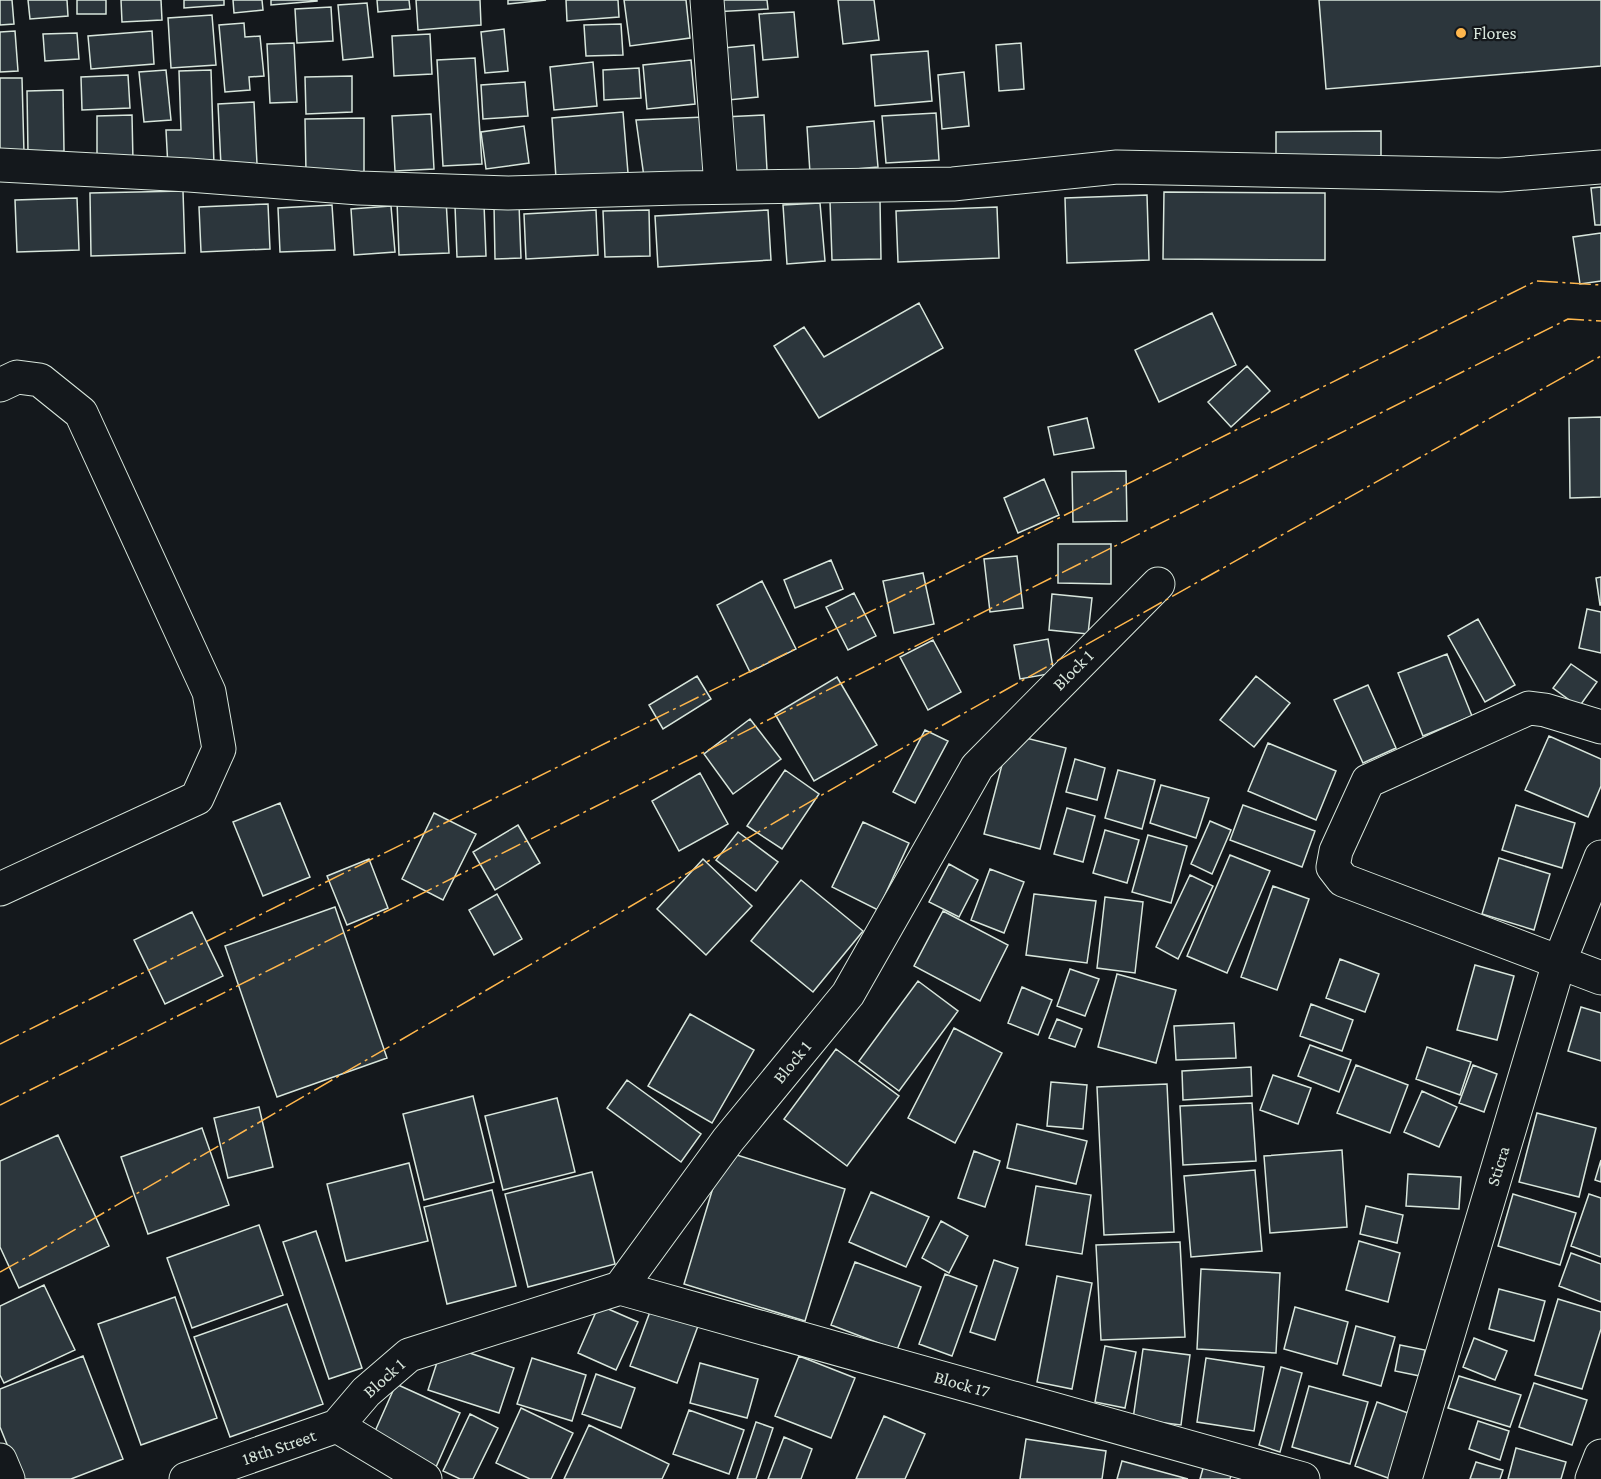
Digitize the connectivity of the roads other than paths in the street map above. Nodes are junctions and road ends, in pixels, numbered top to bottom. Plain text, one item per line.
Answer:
1 (707, 0) edge
2 (0, 165) edge
3 (1601, 167) edge
4 (721, 187) junction
5 (0, 385) edge
6 (1158, 584) dead end
7 (1601, 727) edge
8 (1601, 857) edge
9 (0, 889) edge
10 (1559, 963) junction
11 (1601, 978) edge
12 (620, 1288) junction
13 (337, 1426) junction
14 (1601, 1456) edge
15 (0, 1460) edge
16 (200, 1476) edge
17 (8, 1479) edge
18 (425, 1479) edge
19 (1303, 1479) edge
20 (1405, 1479) edge
21 (1592, 1479) edge

1 - 4 street
2 - 4 street
3 - 4 street
5 - 9 street
6 - 12 street, Block 1
7 - 10 street
8 - 10 street, Sticra
10 - 11 street
10 - 20 street, Sticra
12 - 13 street, Block 1
12 - 19 street, Block 17
13 - 16 street, 18th Street
13 - 18 street
14 - 21 street
15 - 17 street

